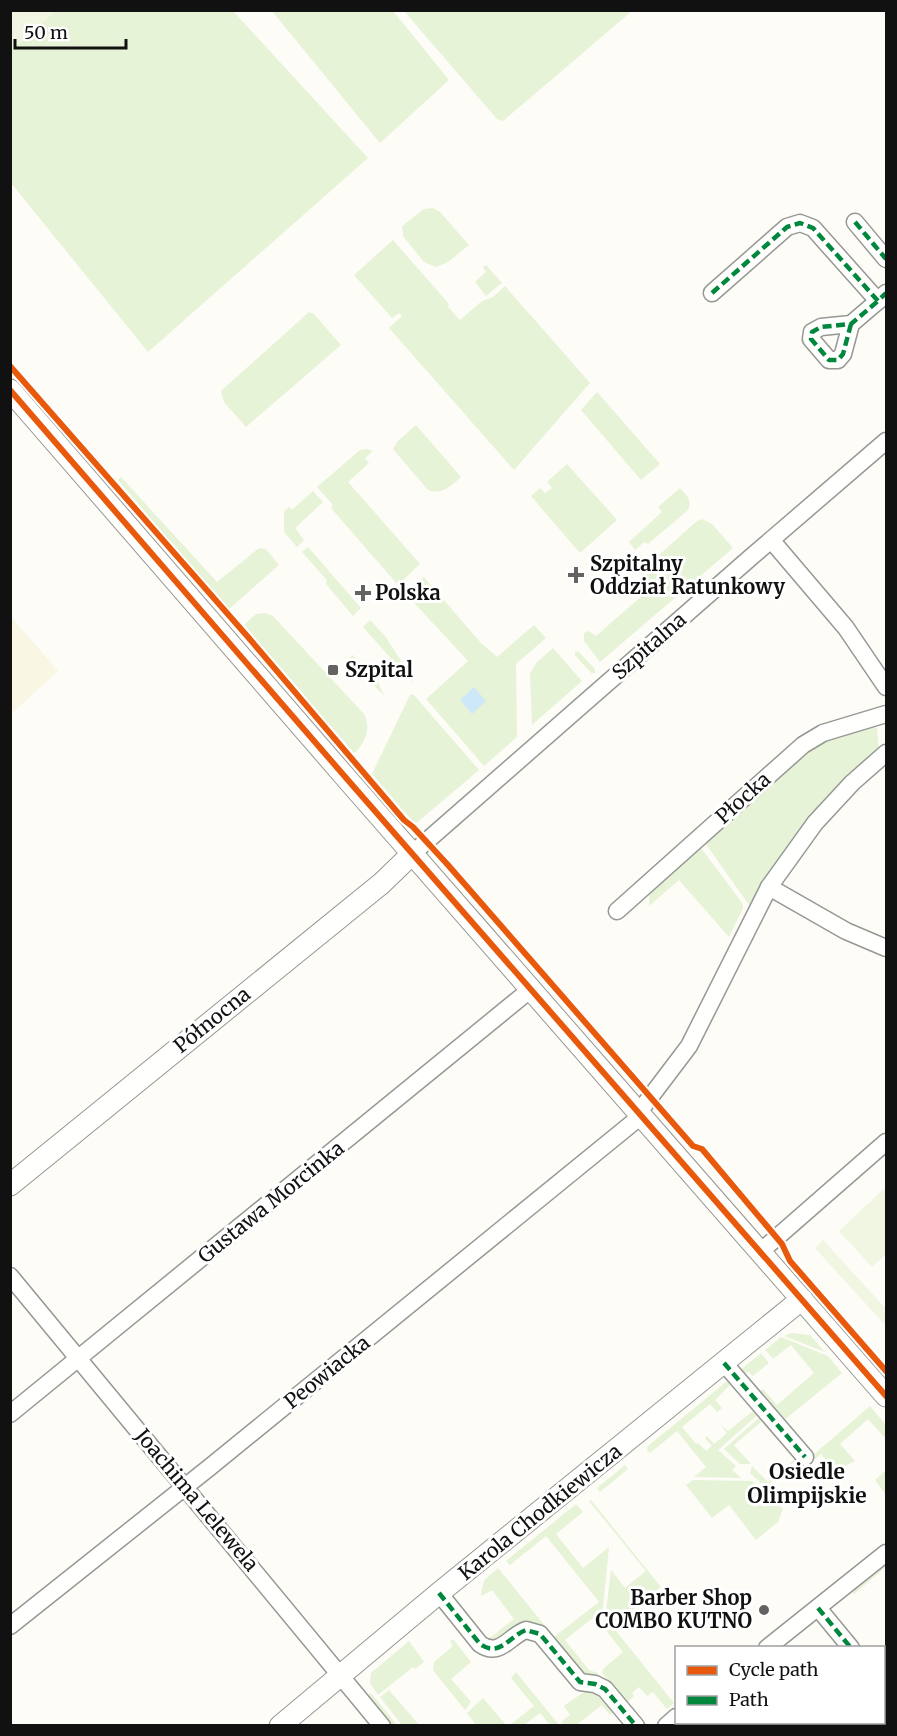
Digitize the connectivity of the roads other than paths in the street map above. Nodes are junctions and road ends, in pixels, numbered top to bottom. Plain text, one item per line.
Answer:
1 (855, 222) dead end
2 (886, 258) edge
3 (712, 293) dead end
4 (882, 297) edge
5 (851, 324) dead end
6 (10, 390) edge
7 (886, 441) edge
8 (772, 541) junction
9 (886, 687) edge
10 (886, 714) edge
11 (886, 753) edge
12 (413, 853) junction
13 (769, 887) junction
14 (617, 911) dead end
15 (886, 948) edge
16 (531, 989) junction
17 (640, 1114) junction
18 (886, 1142) edge
19 (10, 1185) edge
20 (760, 1252) junction
21 (10, 1276) edge
22 (802, 1299) junction
23 (78, 1358) junction
24 (724, 1363) junction
25 (886, 1395) edge
26 (10, 1414) edge
27 (805, 1457) dead end
28 (186, 1487) junction
29 (886, 1553) edge
30 (439, 1593) junction
31 (818, 1608) junction
32 (10, 1626) edge
33 (768, 1646) edge
34 (850, 1646) edge
35 (342, 1676) junction
36 (280, 1725) edge
37 (382, 1725) edge
38 (636, 1725) edge

1 - 2 street
3 - 4 street
4 - 5 street
6 - 12 street
7 - 8 street, Szpitalna
8 - 9 street
8 - 12 street, Szpitalna
10 - 14 street, Płocka
11 - 13 street, Peowiacka
12 - 16 street
12 - 19 street, Północna
13 - 15 street
13 - 17 street, Peowiacka
16 - 17 street
16 - 23 street, Gustawa Morcinka
17 - 20 street
17 - 28 street, Peowiacka
18 - 20 street
20 - 22 street
21 - 23 street, Joachima Lelewela
22 - 24 street, Karola Chodkiewicza
22 - 25 street
23 - 26 street, Gustawa Morcinka
23 - 28 street, Joachima Lelewela
24 - 27 street
24 - 30 street, Karola Chodkiewicza
28 - 32 street, Peowiacka
28 - 35 street, Joachima Lelewela
29 - 31 street
30 - 35 street, Karola Chodkiewicza
30 - 38 street
31 - 33 street
31 - 34 street
35 - 36 street, Karola Chodkiewicza
35 - 37 street, Joachima Lelewela

